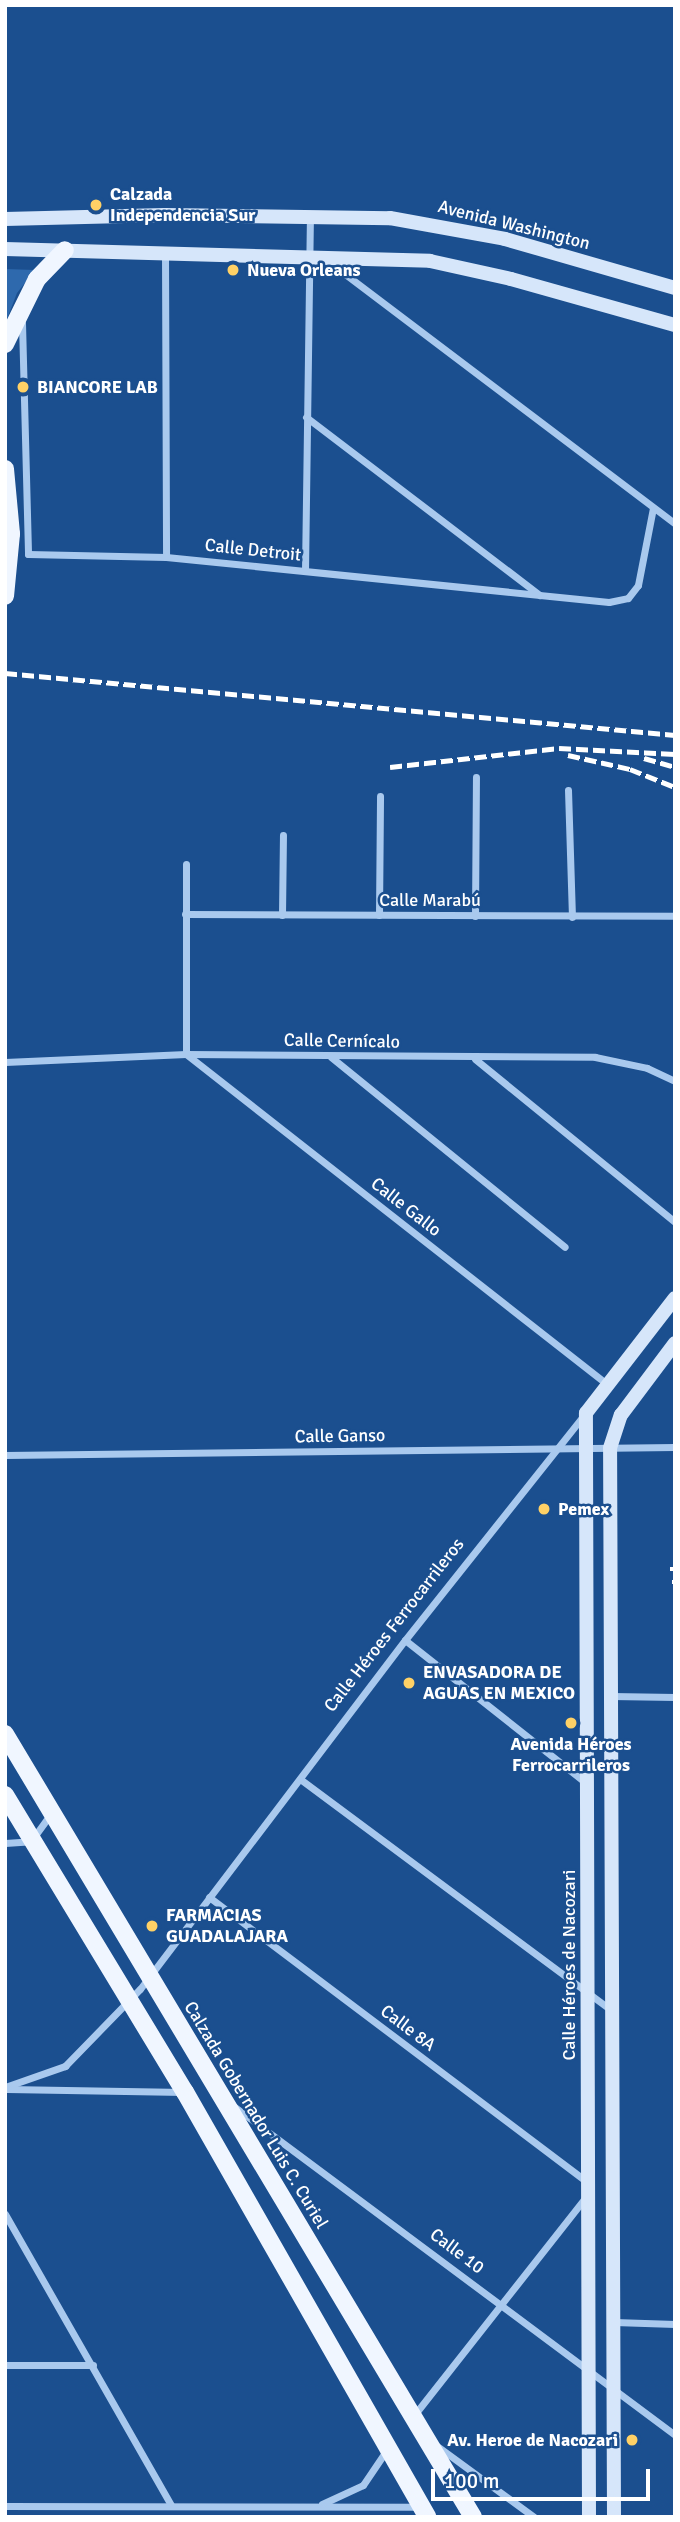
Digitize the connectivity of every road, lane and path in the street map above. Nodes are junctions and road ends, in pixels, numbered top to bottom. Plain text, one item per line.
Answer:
1 (310, 215) junction
2 (5, 219) edge
3 (5, 249) edge
4 (65, 250) junction
5 (165, 252) junction
6 (308, 254) junction
7 (335, 256) junction
8 (675, 288) edge
9 (22, 304) junction
10 (675, 325) edge
11 (5, 344) edge
12 (306, 417) junction
13 (5, 469) edge
14 (653, 508) junction
15 (675, 524) edge
16 (166, 557) junction
17 (305, 570) junction
18 (540, 595) junction
19 (5, 596) edge
20 (476, 777) dead end
21 (568, 790) dead end
22 (380, 796) dead end
23 (283, 835) dead end
24 (186, 864) dead end
25 (185, 915) junction
26 (282, 915) junction
27 (379, 915) junction
28 (475, 916) junction
29 (675, 916) edge
30 (572, 917) junction
31 (186, 1054) junction
32 (330, 1057) junction
33 (474, 1059) junction
34 (5, 1062) edge
35 (674, 1079) edge
36 (675, 1222) edge
37 (565, 1247) dead end
38 (675, 1298) edge
39 (675, 1343) edge
40 (608, 1384) junction
41 (586, 1412) junction
42 (675, 1447) edge
43 (587, 1448) junction
44 (610, 1448) junction
45 (555, 1450) junction
46 (5, 1455) edge
47 (405, 1640) junction
48 (611, 1696) junction
49 (675, 1697) edge
50 (5, 1734) edge
51 (300, 1779) junction
52 (589, 1785) junction
53 (5, 1795) edge
54 (50, 1815) junction
55 (31, 1841) junction
56 (5, 1843) edge
57 (209, 1897) junction
58 (149, 1979) junction
59 (588, 1995) junction
60 (127, 2003) junction
61 (612, 2010) junction
62 (5, 2088) edge
63 (185, 2092) junction
64 (219, 2095) junction
65 (589, 2189) junction
66 (5, 2214) edge
67 (5, 2230) edge
68 (15, 2230) junction
69 (499, 2303) junction
70 (614, 2322) junction
71 (675, 2324) edge
72 (5, 2365) edge
73 (93, 2365) junction
74 (588, 2369) junction
75 (614, 2390) junction
76 (415, 2414) junction
77 (675, 2435) edge
78 (431, 2441) junction
79 (388, 2447) junction
80 (171, 2505) junction
81 (319, 2505) junction
82 (5, 2506) edge
83 (239, 2506) junction
84 (424, 2512) edge
85 (239, 2517) edge
86 (473, 2517) edge
87 (534, 2517) edge
88 (589, 2517) edge
89 (614, 2517) edge

1 - 2 main road, Avenida Washington
1 - 6 street
1 - 8 main road, Avenida Washington
3 - 4 main road
4 - 5 main road
4 - 9 main road
5 - 6 main road
5 - 16 street
6 - 7 main road
6 - 12 street
7 - 10 main road
7 - 14 street
9 - 11 main road
9 - 16 street, Calle Detroit
12 - 17 street
12 - 18 street
13 - 19 main road
14 - 15 street
14 - 18 street, Calle Detroit
16 - 17 street, Calle Detroit
17 - 18 street, Calle Detroit
20 - 28 street
21 - 30 street
22 - 27 street
23 - 26 street
24 - 25 street
25 - 26 street, Calle Marabú
25 - 31 street
26 - 27 street, Calle Marabú
27 - 28 street, Calle Marabú
28 - 30 street, Calle Marabú
29 - 30 street, Calle Marabú
31 - 32 street, Calle Cernícalo
31 - 34 street, Calle Cernícalo
31 - 40 street, Calle Gallo
32 - 33 street, Calle Cernícalo
32 - 37 street
33 - 35 street, Calle Cernícalo
33 - 36 street
38 - 40 main road, Calle Héroes Ferrocarrileros
39 - 44 main road
40 - 41 main road, Calle Héroes Ferrocarrileros
41 - 43 main road, Calle Héroes de Nacozari
41 - 45 street, Calle Héroes Ferrocarrileros
42 - 44 street, Calle Ganso
43 - 44 street, Calle Ganso
43 - 45 street, Calle Ganso
43 - 52 main road, Calle Héroes de Nacozari
44 - 48 main road
45 - 46 street, Calle Ganso
45 - 47 street, Calle Héroes Ferrocarrileros
47 - 51 street, Calle Héroes Ferrocarrileros
47 - 52 street
48 - 49 street
48 - 61 main road
50 - 54 main road, Calzada Gobernador Luis C. Curiel
51 - 57 street, Calle Héroes Ferrocarrileros
51 - 59 street
52 - 59 main road, Calle Héroes de Nacozari
53 - 55 main road
54 - 55 street
54 - 58 main road, Calzada Gobernador Luis C. Curiel
55 - 56 street
55 - 60 main road
57 - 58 street, Calle Héroes Ferrocarrileros
57 - 65 street, Calle 8A
58 - 60 street, Calle Héroes Ferrocarrileros
58 - 64 main road, Calzada Gobernador Luis C. Curiel
59 - 61 street
59 - 65 main road, Calle Héroes de Nacozari
60 - 62 street, Calle Héroes Ferrocarrileros
60 - 63 main road
61 - 70 main road
62 - 63 street
63 - 79 main road
64 - 69 street, Calle 10
64 - 76 main road, Calzada Gobernador Luis C. Curiel
65 - 69 street
65 - 74 main road, Calle Héroes de Nacozari
66 - 68 street
67 - 68 street
68 - 73 street
69 - 74 street, Calle 10
69 - 76 street
70 - 71 street
70 - 75 main road
72 - 73 street
73 - 80 street
74 - 75 street, Calle 10
74 - 88 main road, Calle Héroes de Nacozari
75 - 77 street, Calle 10
75 - 89 main road
76 - 78 main road, Calzada Gobernador Luis C. Curiel
78 - 86 main road, Calzada Gobernador Luis C. Curiel
78 - 87 street
79 - 81 street
79 - 84 main road
80 - 82 street
80 - 83 street
81 - 83 street
81 - 84 street
83 - 85 street

